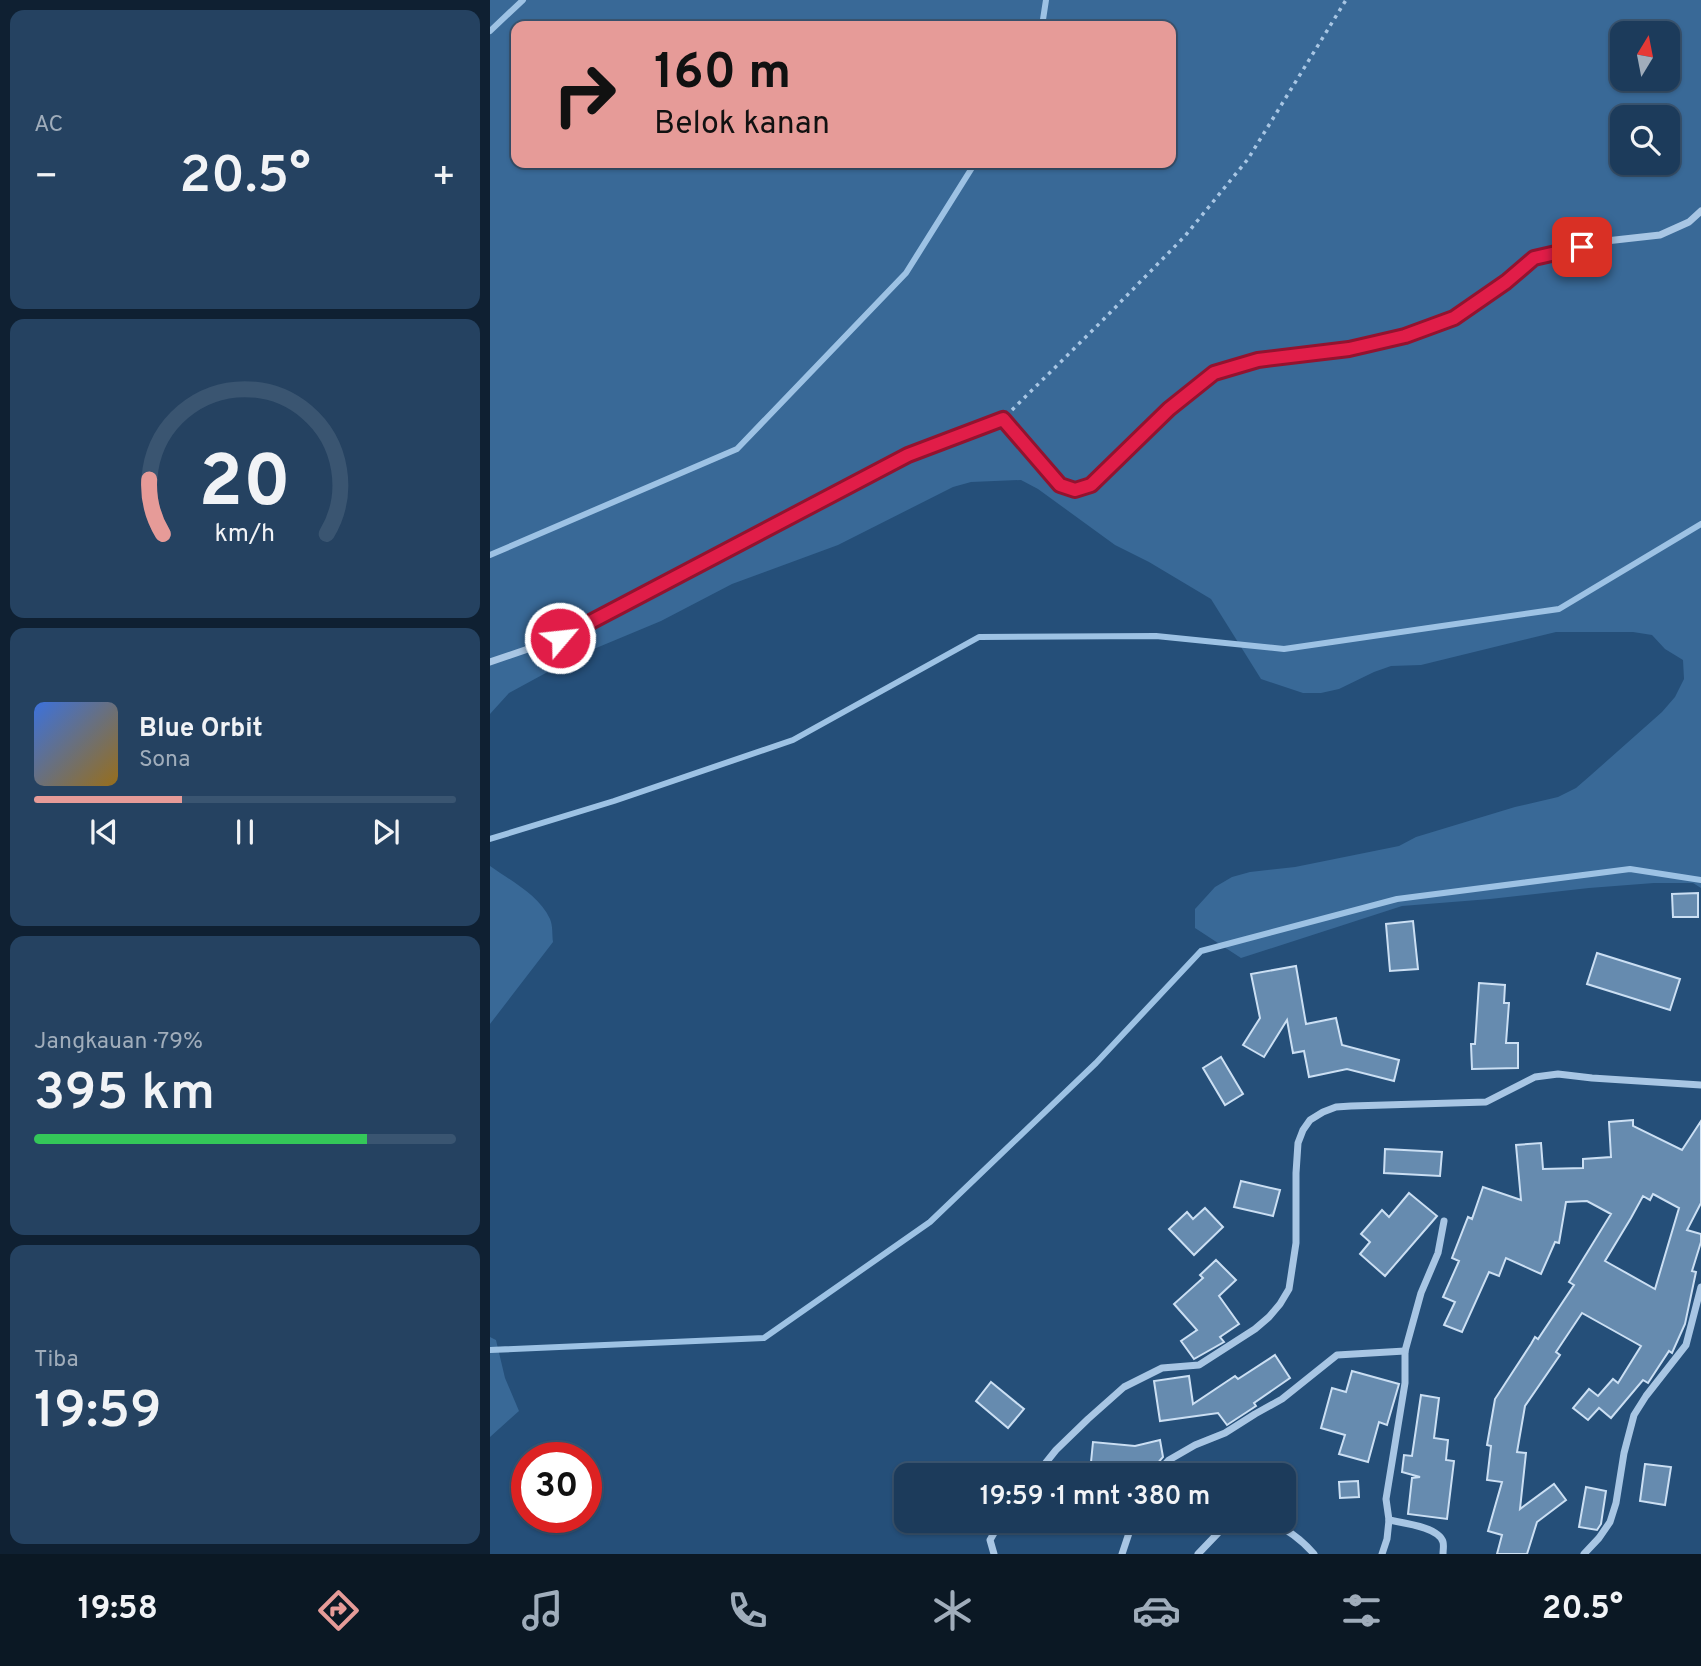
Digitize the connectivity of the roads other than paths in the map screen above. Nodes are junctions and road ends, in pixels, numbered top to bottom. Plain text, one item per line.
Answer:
1 (1701, 211) edge
2 (490, 662) edge
3 (1701, 1085) edge
4 (1444, 1221) dead end
5 (1701, 1287) edge
6 (1405, 1351) junction
7 (1046, 1463) edge
8 (1166, 1463) edge
9 (1389, 1520) junction
10 (994, 1533) edge
11 (1129, 1533) edge
12 (1218, 1533) edge
13 (1291, 1533) edge
14 (994, 1554) edge
15 (1122, 1554) edge
16 (1198, 1554) edge
17 (1314, 1554) edge
18 (1382, 1554) edge
19 (1443, 1554) edge
20 (1584, 1554) edge

1 - 2 street
3 - 7 street
4 - 6 street
5 - 20 street
6 - 8 street
6 - 9 street
9 - 18 street
9 - 19 street
10 - 14 street
11 - 15 street
12 - 16 street
13 - 17 street

